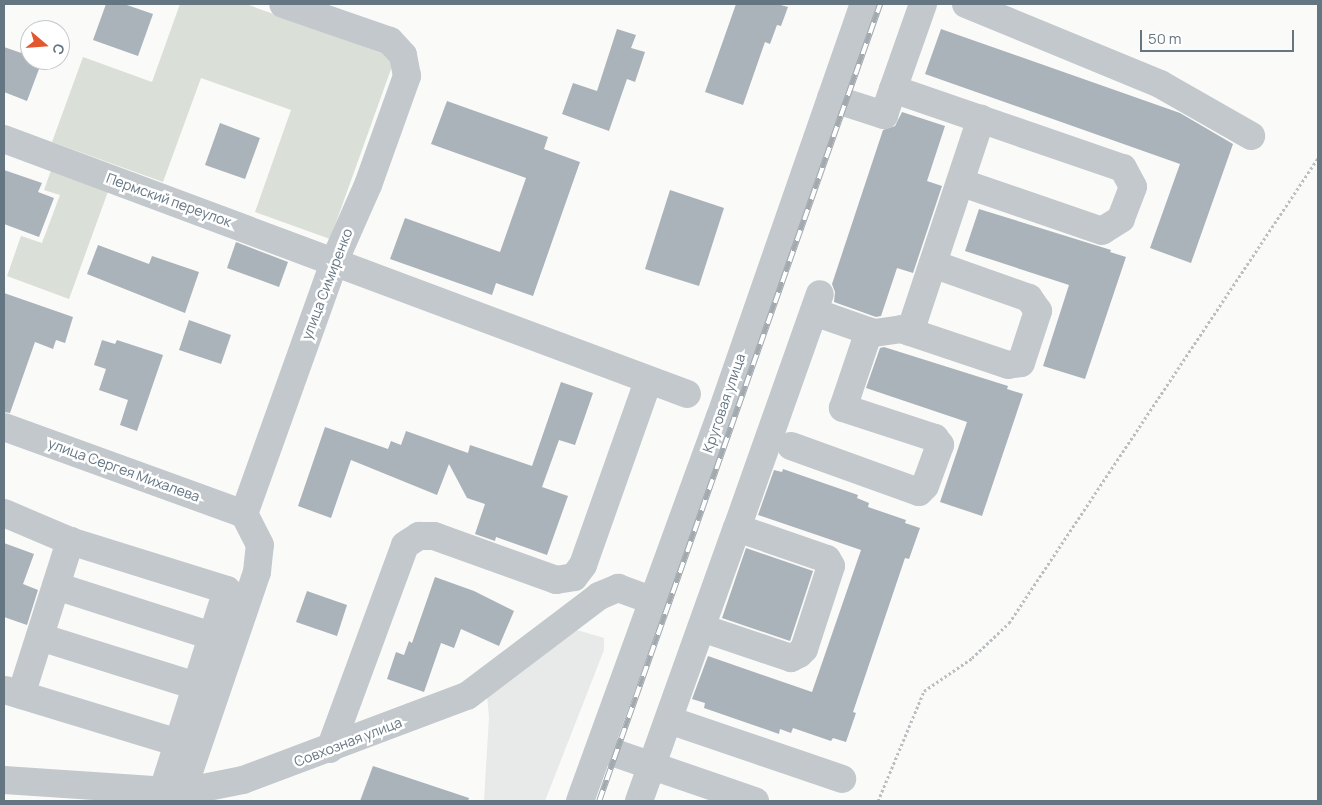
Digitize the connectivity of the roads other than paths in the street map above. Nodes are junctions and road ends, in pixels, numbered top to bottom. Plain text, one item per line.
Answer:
1 (283, 4) edge
2 (864, 4) edge
3 (923, 4) edge
4 (966, 4) edge
5 (893, 89) junction
6 (831, 98) junction
7 (982, 119) junction
8 (1251, 136) dead end
9 (4, 139) edge
10 (960, 182) junction
11 (334, 262) junction
12 (933, 264) junction
13 (869, 331) junction
14 (910, 332) junction
15 (648, 381) junction
16 (688, 394) dead end
17 (4, 427) edge
18 (791, 446) dead end
19 (4, 513) edge
20 (244, 514) junction
21 (737, 528) junction
22 (70, 541) junction
23 (56, 586) junction
24 (653, 601) junction
25 (702, 628) junction
26 (212, 636) junction
27 (40, 637) junction
28 (196, 686) junction
29 (12, 693) edge
30 (669, 720) junction
31 (178, 743) junction
32 (600, 748) junction
33 (330, 749) junction
34 (651, 766) junction
35 (842, 779) dead end
36 (4, 780) edge
37 (35, 784) junction
38 (239, 791) edge
39 (175, 795) edge
40 (67, 801) edge
41 (580, 801) edge
42 (639, 801) edge
43 (755, 801) edge

1 - 11 street, улица Симиренко
2 - 6 street, Круговая улица
3 - 5 street
4 - 8 street
5 - 6 street
5 - 7 street
6 - 24 street, Круговая улица
7 - 10 street
7 - 10 street
9 - 11 street, Пермский переулок
10 - 12 street
11 - 15 street, Пермский переулок
11 - 20 street, улица Симиренко
12 - 14 street
12 - 14 street
13 - 14 street
13 - 18 street
13 - 21 street
15 - 16 street, Пермский переулок
15 - 33 street
17 - 20 street, улица Сергея Михалева
19 - 22 street
20 - 39 street
21 - 25 street
21 - 25 street
22 - 23 street
22 - 26 street
23 - 26 street
23 - 27 street
24 - 32 street, Круговая улица
24 - 33 street, Совхозная улица
25 - 30 street
26 - 28 street
27 - 28 street
27 - 29 street
28 - 31 street
29 - 31 street
30 - 34 street
30 - 35 street
31 - 39 street
32 - 34 street
32 - 41 street, Круговая улица
33 - 38 street, Совхозная улица
34 - 42 street
34 - 43 street
36 - 37 street, Совхозная улица
37 - 39 street, Совхозная улица
37 - 40 street
38 - 39 street, Совхозная улица

